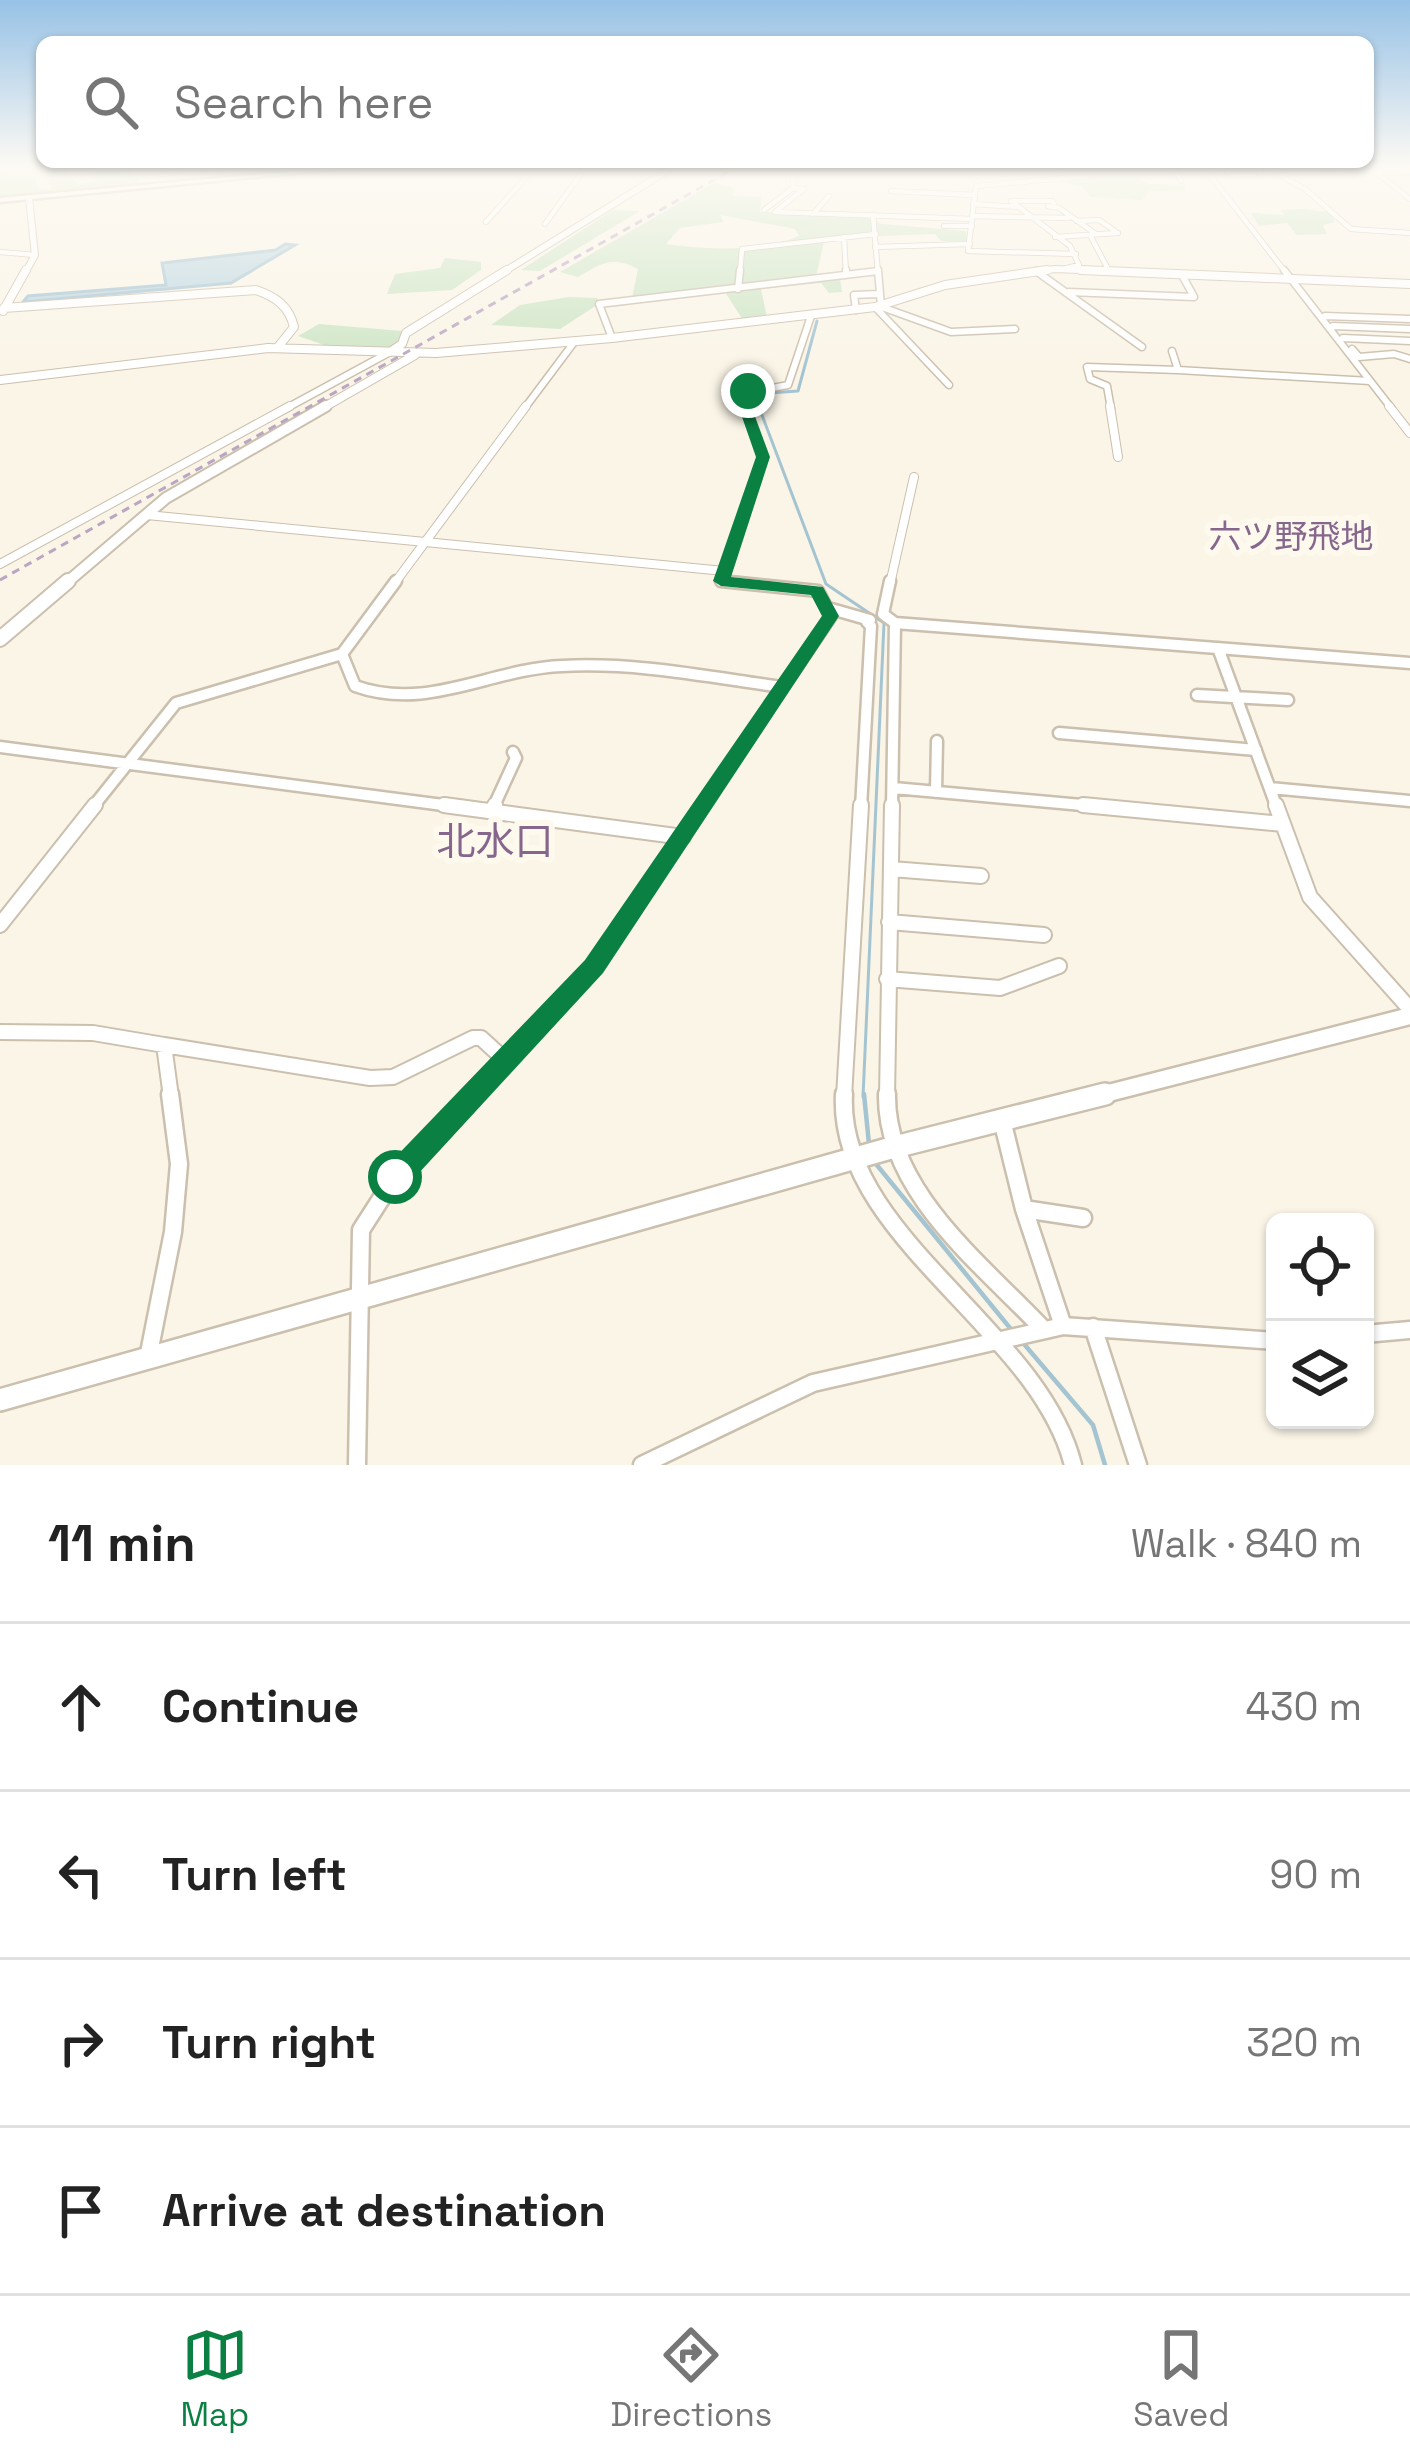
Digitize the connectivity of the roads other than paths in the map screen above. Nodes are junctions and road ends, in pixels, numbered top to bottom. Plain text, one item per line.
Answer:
1 (33, 234) edge
2 (568, 234) edge
3 (872, 234) edge
4 (876, 234) edge
5 (970, 234) edge
6 (1050, 234) edge
7 (1088, 234) edge
8 (1093, 234) edge
9 (1257, 234) edge
10 (844, 237) junction
11 (1054, 237) junction
12 (969, 246) junction
13 (876, 251) junction
14 (0, 252) edge
15 (1076, 254) junction
16 (35, 255) junction
17 (1104, 261) junction
18 (1079, 265) junction
19 (1063, 268) junction
20 (878, 271) junction
21 (1036, 271) junction
22 (1109, 271) junction
23 (1181, 274) junction
24 (846, 275) junction
25 (1293, 279) junction
26 (1410, 284) edge
27 (738, 289) junction
28 (1069, 292) junction
29 (878, 294) junction
30 (1103, 294) junction
31 (878, 306) junction
32 (1092, 309) junction
33 (856, 310) junction
34 (2, 312) edge
35 (811, 316) junction
36 (1325, 316) junction
37 (1410, 320) edge
38 (1333, 326) junction
39 (1015, 329) dead end
40 (1410, 329) edge
41 (612, 338) junction
42 (1342, 338) junction
43 (575, 341) junction
44 (1410, 341) edge
45 (1142, 346) dead end
46 (278, 347) junction
47 (1172, 351) dead end
48 (390, 352) junction
49 (419, 352) junction
50 (1410, 359) edge
51 (1178, 370) junction
52 (0, 380) edge
53 (1370, 380) junction
54 (949, 386) dead end
55 (1410, 434) edge
56 (1118, 457) dead end
57 (914, 477) dead end
58 (146, 515) junction
59 (424, 542) junction
60 (0, 564) edge
61 (724, 572) junction
62 (828, 608) junction
63 (883, 614) junction
64 (867, 622) junction
65 (895, 623) junction
66 (0, 639) edge
67 (1218, 648) junction
68 (342, 654) junction
69 (1410, 663) edge
70 (782, 687) junction
71 (1235, 694) junction
72 (1197, 695) dead end
73 (1288, 700) dead end
74 (1059, 733) dead end
75 (937, 741) dead end
76 (0, 747) edge
77 (1256, 750) junction
78 (513, 752) dead end
79 (124, 764) junction
80 (894, 788) junction
81 (1270, 788) junction
82 (937, 792) junction
83 (1410, 801) edge
84 (492, 811) junction
85 (1282, 824) junction
86 (682, 837) junction
87 (891, 869) junction
88 (981, 876) dead end
89 (890, 922) junction
90 (0, 925) edge
91 (1044, 935) dead end
92 (1059, 966) dead end
93 (887, 979) junction
94 (1410, 1012) edge
95 (0, 1033) edge
96 (164, 1045) junction
97 (505, 1060) junction
98 (1002, 1120) junction
99 (891, 1148) junction
100 (853, 1159) junction
101 (1024, 1209) junction
102 (1083, 1218) dead end
103 (361, 1300) junction
104 (1093, 1327) junction
105 (1053, 1328) junction
106 (1410, 1330) edge
107 (1374, 1333) edge
108 (1266, 1340) edge
109 (997, 1341) junction
110 (148, 1358) junction
111 (0, 1400) edge
112 (357, 1465) edge
113 (642, 1465) edge
114 (1073, 1465) edge
115 (1138, 1465) edge

1 - 16 street
2 - 48 street
3 - 10 street
4 - 13 street
5 - 12 street
6 - 11 street
7 - 11 street
8 - 17 street
9 - 25 street
10 - 24 street
10 - 27 street
11 - 15 street
12 - 13 street
12 - 15 street
13 - 20 street
14 - 16 street
15 - 18 street
16 - 34 street
17 - 18 street
17 - 22 street
18 - 19 street
19 - 21 street
19 - 22 street
20 - 24 street
20 - 29 street
21 - 28 street
21 - 31 street
22 - 23 street
23 - 25 street
23 - 30 street
24 - 27 street
25 - 26 street
25 - 36 street
25 - 53 street
27 - 41 street
28 - 30 street
28 - 32 street
29 - 31 street
29 - 33 street
30 - 32 street
31 - 33 street
31 - 39 street
31 - 54 street
32 - 45 street
33 - 35 street
34 - 46 street
35 - 41 street
35 - 61 street
36 - 37 street
36 - 38 street
38 - 40 street
38 - 42 street
41 - 43 street
42 - 44 street
42 - 50 street
43 - 49 street
43 - 59 street
46 - 48 street
46 - 52 street
47 - 51 street
48 - 49 street
48 - 60 street
49 - 58 street
51 - 53 street
51 - 56 street
53 - 55 street
57 - 63 street
58 - 59 street
58 - 66 street
59 - 61 street
59 - 68 street
61 - 62 street
62 - 64 street
62 - 70 street
63 - 64 street
63 - 65 street
64 - 100 street
65 - 67 street
65 - 80 street
67 - 69 street
67 - 71 street
68 - 70 street
68 - 79 street
70 - 86 street
71 - 72 street
71 - 73 street
71 - 77 street
74 - 77 street
75 - 82 street
76 - 79 street
77 - 81 street
78 - 84 street
79 - 84 street
79 - 90 street
80 - 82 street
80 - 87 street
81 - 83 street
81 - 85 street
82 - 85 street
84 - 86 street
85 - 94 street
86 - 97 street
87 - 88 street
87 - 89 street
89 - 91 street
89 - 93 street
92 - 93 street
93 - 99 street
94 - 98 street
95 - 96 street
96 - 97 street
96 - 110 street
97 - 103 street
98 - 99 street
98 - 101 street
99 - 100 street
99 - 105 street
100 - 103 street
100 - 109 street
101 - 102 street
101 - 105 street
103 - 110 street
103 - 112 street
104 - 105 street
104 - 108 street
104 - 115 street
105 - 109 street
106 - 107 street
109 - 113 street
109 - 114 street
110 - 111 street

